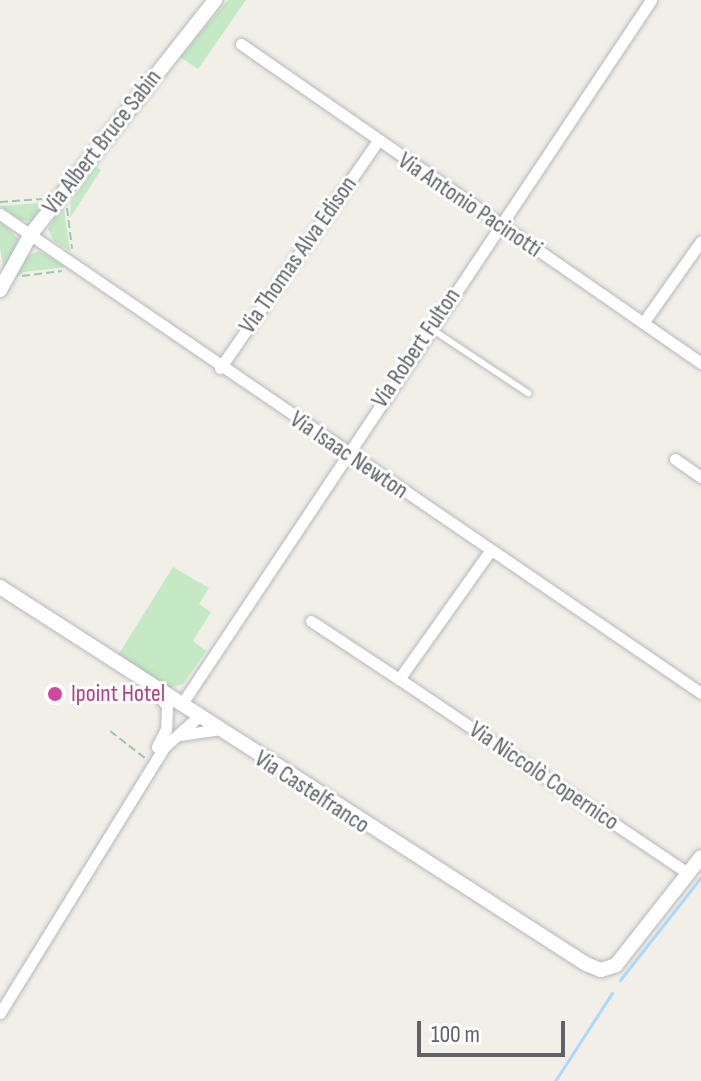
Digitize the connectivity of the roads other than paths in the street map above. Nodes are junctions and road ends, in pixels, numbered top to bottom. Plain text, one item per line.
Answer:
1 (215, 0) edge
2 (651, 0) edge
3 (241, 44) dead end
4 (377, 142) junction
5 (0, 214) edge
6 (500, 222) junction
7 (31, 234) junction
8 (701, 241) edge
9 (0, 290) edge
10 (643, 323) junction
11 (430, 328) junction
12 (701, 363) edge
13 (220, 368) junction
14 (528, 393) dead end
15 (347, 453) junction
16 (675, 459) dead end
17 (701, 477) edge
18 (490, 551) junction
19 (0, 587) edge
20 (311, 621) dead end
21 (399, 679) junction
22 (152, 687) junction
23 (701, 693) edge
24 (185, 699) dead end
25 (197, 718) junction
26 (216, 730) junction
27 (171, 738) junction
28 (143, 780) junction
29 (701, 857) edge
30 (689, 874) junction
31 (0, 1013) edge

1 - 7 street, Via Albert Bruce Sabin
2 - 6 street, Via Robert Fulton
3 - 4 street, Via Antonio Pacinotti
4 - 6 street, Via Antonio Pacinotti
4 - 13 street, Via Thomas Alva Edison
5 - 7 street, Via Isaac Newton
6 - 10 street, Via Antonio Pacinotti
6 - 11 street, Via Robert Fulton
7 - 9 street, Via Albert Bruce Sabin
7 - 13 street, Via Isaac Newton
8 - 10 street
10 - 12 street, Via Antonio Pacinotti
11 - 14 lane
11 - 15 street, Via Robert Fulton
13 - 15 street, Via Isaac Newton
15 - 18 street, Via Isaac Newton
15 - 24 street, Via Robert Fulton
16 - 17 street
18 - 21 street
18 - 23 street, Via Isaac Newton
19 - 22 street, Via Castelfranco
20 - 21 street, Via Niccolò Copernico
21 - 30 street, Via Niccolò Copernico
22 - 25 street, Via Castelfranco
22 - 28 street
25 - 26 street, Via Castelfranco
25 - 27 street
26 - 27 street
26 - 30 street, Via Castelfranco
27 - 28 street
28 - 31 street
29 - 30 street, Via Castelfranco

